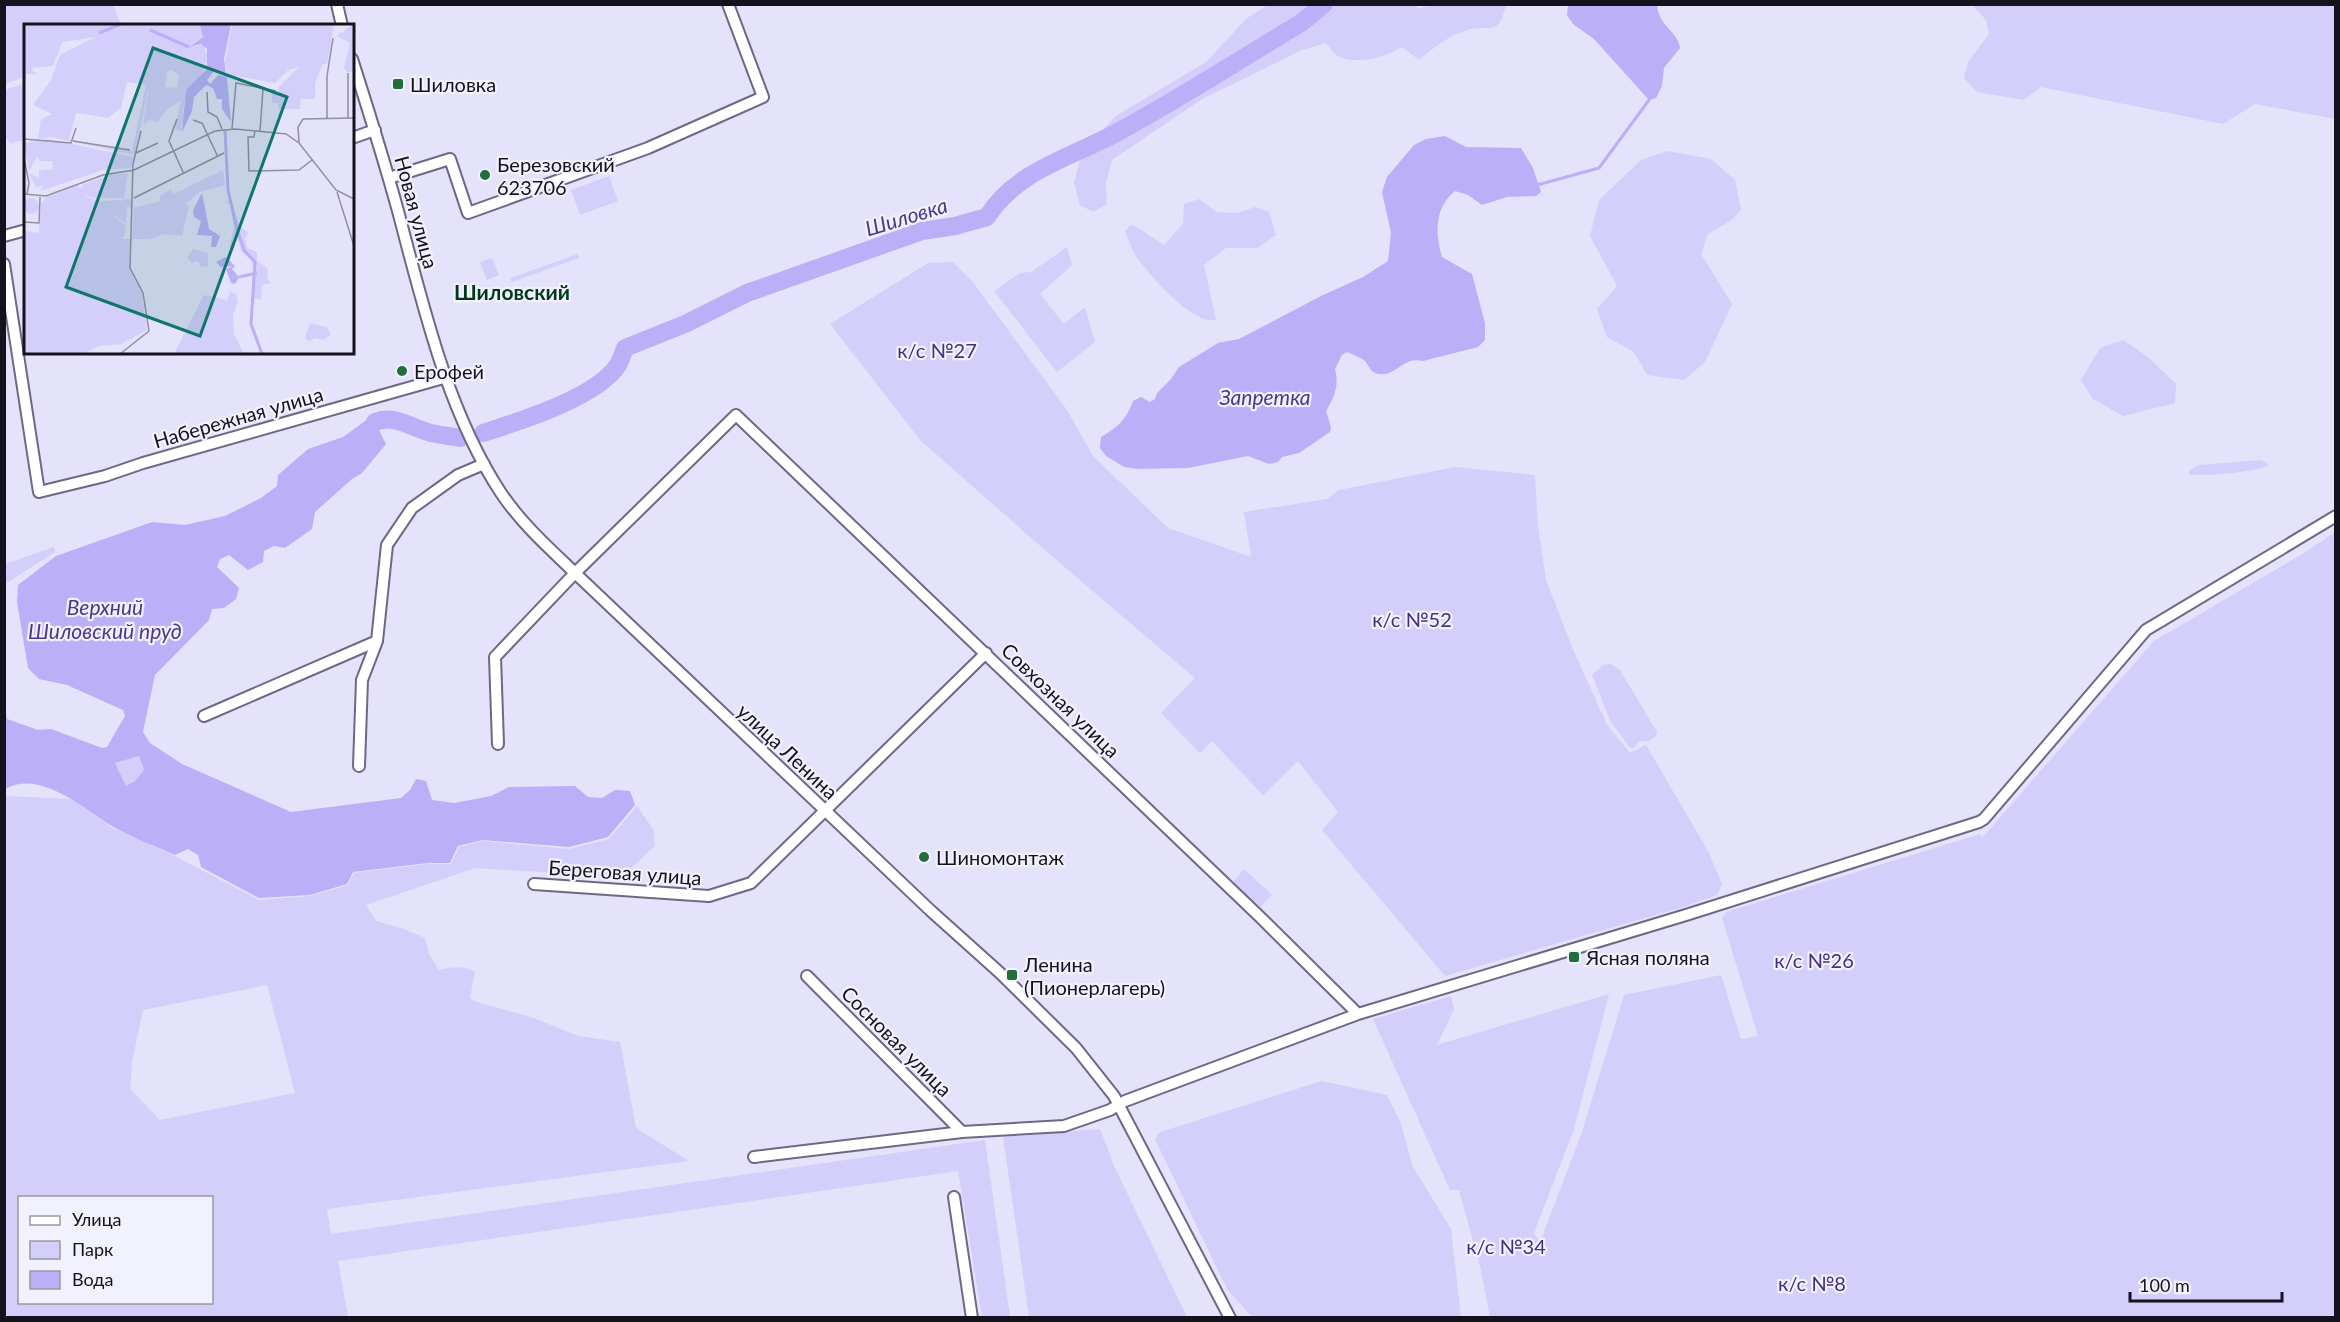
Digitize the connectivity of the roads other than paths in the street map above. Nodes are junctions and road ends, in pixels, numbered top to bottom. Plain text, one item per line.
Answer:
1 (337, 4) edge
2 (728, 4) edge
3 (342, 24) edge
4 (354, 64) edge
5 (375, 130) junction
6 (354, 138) edge
7 (389, 178) junction
8 (24, 231) edge
9 (4, 236) edge
10 (4, 264) edge
11 (447, 376) junction
12 (458, 406) joint
13 (481, 460) junction
14 (2336, 516) edge
15 (575, 573) junction
16 (377, 641) junction
17 (986, 653) junction
18 (204, 716) dead end
19 (498, 744) dead end
20 (359, 766) dead end
21 (825, 810) junction
22 (534, 884) dead end
23 (807, 976) dead end
24 (1358, 1014) junction
25 (1119, 1105) junction
26 (962, 1132) junction
27 (754, 1156) dead end
28 (954, 1197) dead end
29 (972, 1317) edge
30 (1230, 1317) edge

1 - 3 street
2 - 7 street
4 - 5 street, Новая улица
5 - 6 street
5 - 7 street, Новая улица
7 - 11 street, Новая улица
8 - 9 street
10 - 11 street, Набережная улица
11 - 12 street, Новая улица
12 - 13 street, улица Ленина
13 - 15 street, улица Ленина
13 - 16 street
14 - 24 street
15 - 17 street, Совхозная улица
15 - 19 street
15 - 21 street, улица Ленина
16 - 18 street
16 - 20 street
17 - 21 street, Береговая улица
17 - 24 street, Совхозная улица
21 - 22 street, Береговая улица
21 - 25 street, улица Ленина
23 - 26 street, Сосновая улица
24 - 25 street
25 - 26 street
25 - 30 street, улица Ленина
26 - 27 street
28 - 29 street

